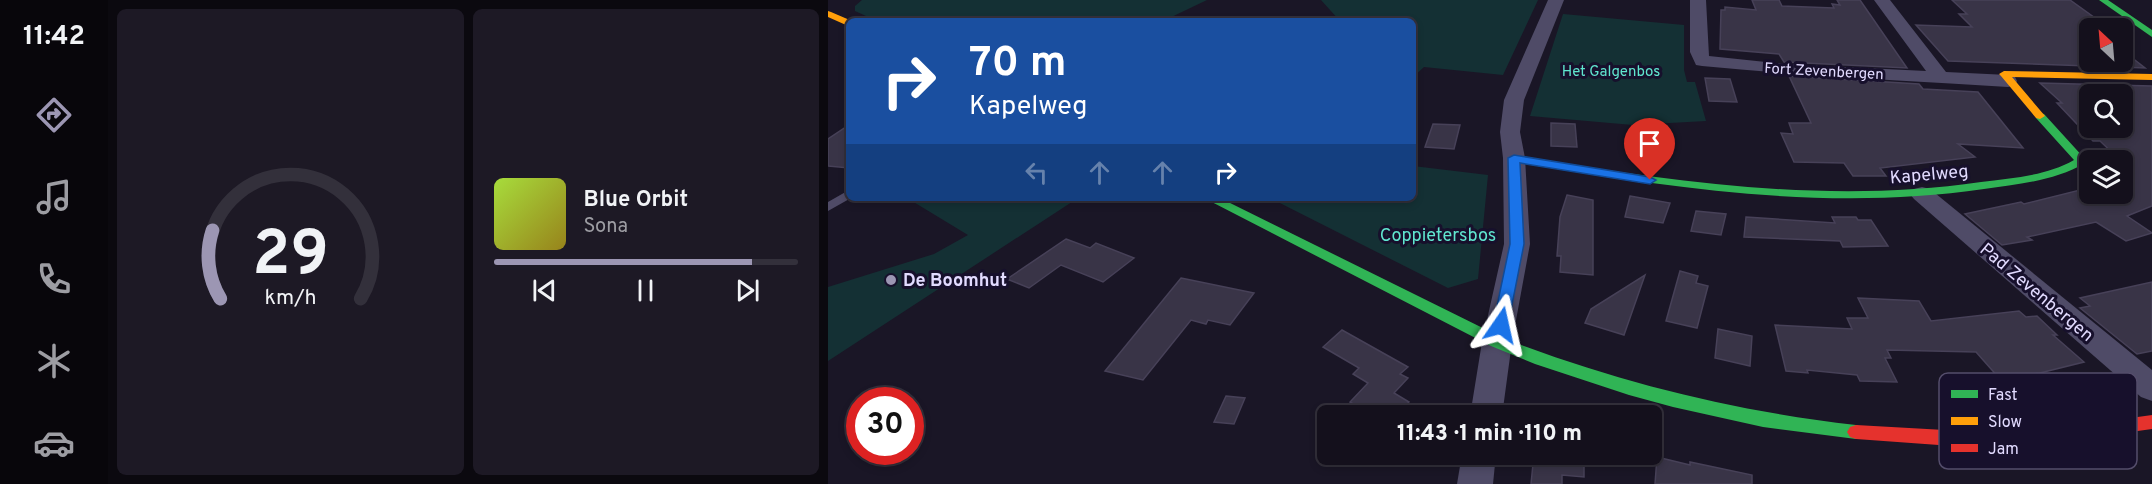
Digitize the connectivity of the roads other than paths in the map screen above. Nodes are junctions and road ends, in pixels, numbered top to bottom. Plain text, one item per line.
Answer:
1 (1556, 0) edge
2 (1698, 0) edge
3 (1882, 0) edge
4 (2103, 0) edge
5 (832, 10) edge
6 (846, 21) edge
7 (2152, 34) edge
8 (2012, 77) junction
9 (2152, 77) edge
10 (1941, 78) junction
11 (1514, 158) junction
12 (1922, 194) junction
13 (846, 196) edge
14 (1216, 201) edge
15 (828, 207) edge
16 (1497, 342) junction
17 (2134, 373) edge
18 (2137, 376) edge
19 (2152, 388) edge
20 (1488, 405) edge
21 (2152, 422) edge
22 (2137, 424) edge
23 (1939, 438) edge
24 (1478, 465) edge
25 (1475, 484) edge

1 - 11 street
2 - 10 street, Fort Zevenbergen
3 - 10 street
4 - 7 street
5 - 6 street
8 - 9 street
8 - 10 street, Fort Zevenbergen
8 - 12 street, Kapelweg
11 - 12 street, Kapelweg
11 - 16 street
12 - 17 street, Pad Zevenbergen
13 - 15 lane
14 - 16 street
16 - 20 street
16 - 23 street
18 - 19 street, Pad Zevenbergen
21 - 22 street
24 - 25 street

